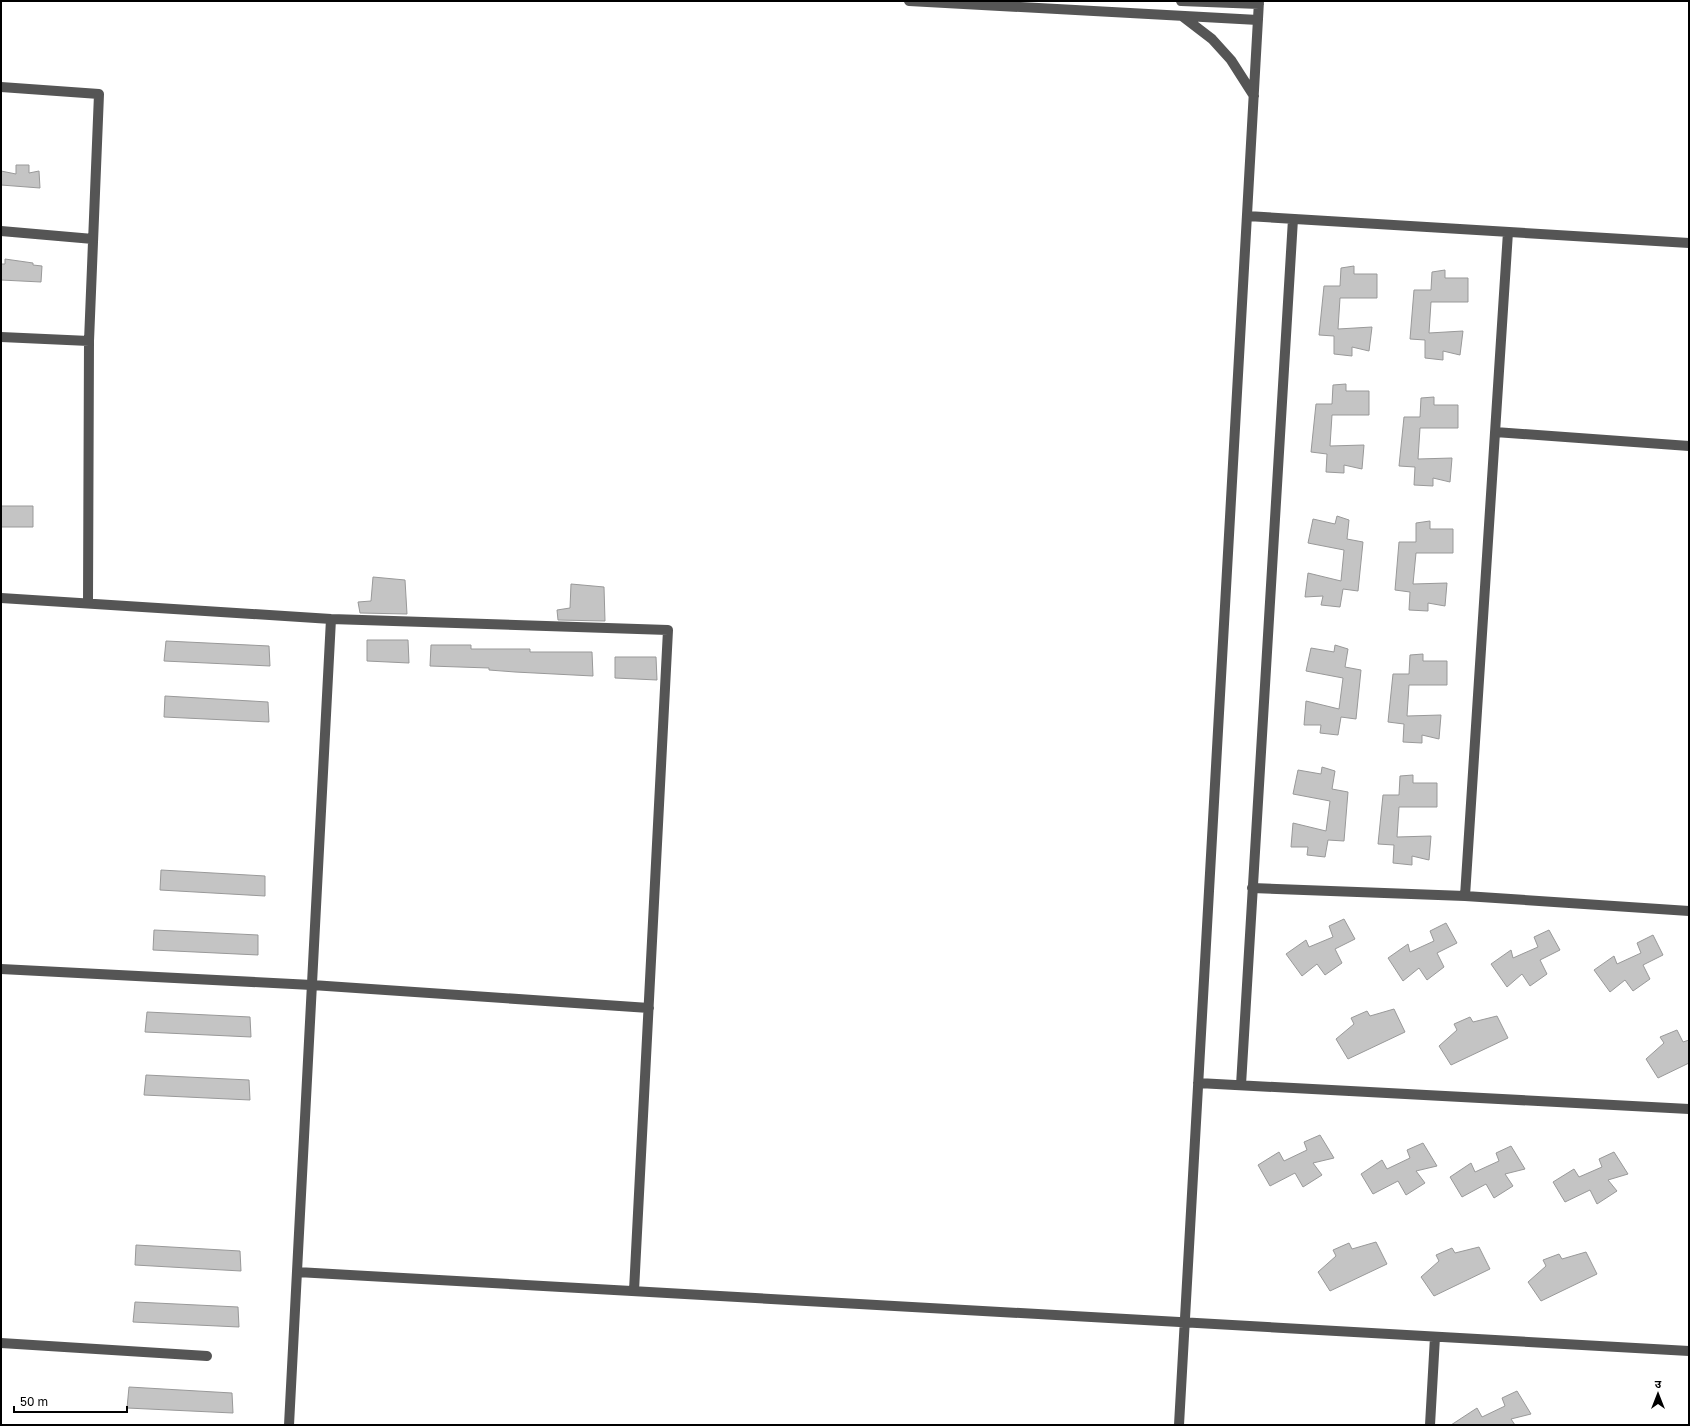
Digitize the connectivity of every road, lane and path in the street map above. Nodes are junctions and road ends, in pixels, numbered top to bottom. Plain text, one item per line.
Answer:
1 (908, 1) edge
2 (1181, 1) edge
3 (1191, 1) edge
4 (1259, 3) edge
5 (1182, 16) junction
6 (1258, 20) junction
7 (1, 87) edge
8 (1254, 96) junction
9 (1247, 216) junction
10 (1293, 219) junction
11 (1, 231) edge
12 (1508, 232) junction
13 (92, 239) junction
14 (1689, 243) edge
15 (1, 337) edge
16 (89, 341) junction
17 (1496, 432) junction
18 (1689, 446) edge
19 (1, 598) edge
20 (88, 603) junction
21 (332, 619) junction
22 (1252, 888) junction
23 (1465, 896) junction
24 (1689, 911) edge
25 (1, 969) edge
26 (312, 985) junction
27 (649, 1008) junction
28 (1198, 1083) junction
29 (1241, 1085) junction
30 (1689, 1109) edge
31 (297, 1272) junction
32 (634, 1291) junction
33 (1185, 1323) junction
34 (1435, 1337) junction
35 (1, 1343) edge
36 (1689, 1351) edge
37 (207, 1356) dead end
38 (289, 1425) edge
39 (1179, 1425) edge
40 (1430, 1425) edge

1 - 5 street
2 - 3 street
3 - 4 street
4 - 6 street
5 - 6 street
5 - 8 street
6 - 8 street
7 - 13 street
8 - 9 street
9 - 10 street
9 - 28 street
10 - 12 street
10 - 22 street
11 - 13 street
12 - 14 street
12 - 17 street
13 - 16 street
15 - 16 street
16 - 20 street
17 - 18 street
17 - 23 street
19 - 20 street
20 - 21 street
21 - 26 street
21 - 27 street
22 - 23 street
22 - 29 street
23 - 24 street
25 - 26 street
26 - 27 street
26 - 31 street
27 - 32 street
28 - 29 street
28 - 33 street
29 - 30 street
31 - 32 street
31 - 38 street
32 - 33 street
33 - 34 street
33 - 39 street
34 - 36 street
34 - 40 street
35 - 37 street

